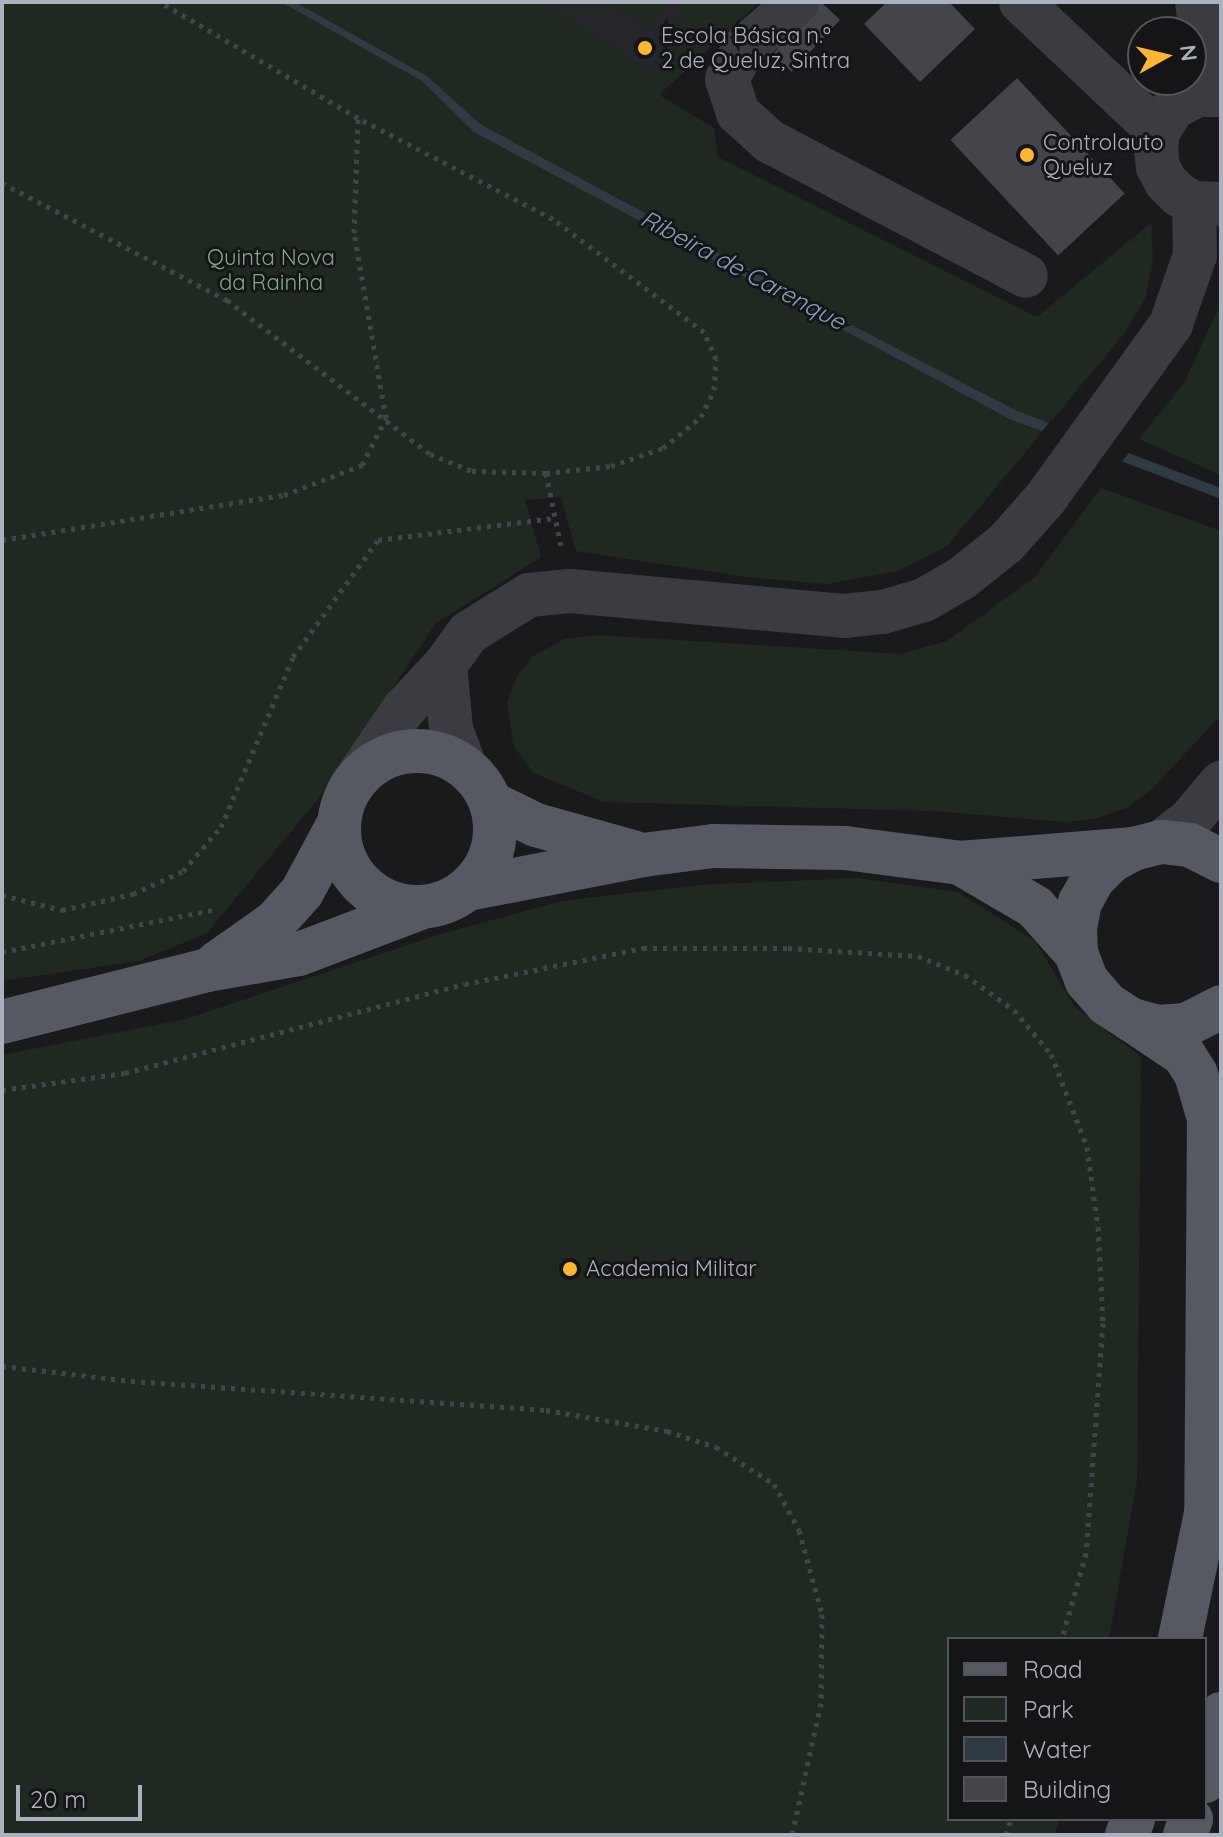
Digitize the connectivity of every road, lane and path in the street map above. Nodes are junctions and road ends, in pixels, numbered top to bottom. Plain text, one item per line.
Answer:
1 (160, 2) edge
2 (797, 2) edge
3 (1021, 2) edge
4 (1197, 2) edge
5 (1216, 94) edge
6 (358, 118) junction
7 (1158, 131) junction
8 (2, 183) edge
9 (1208, 203) edge
10 (1026, 276) dead end
11 (386, 418) junction
12 (546, 473) junction
13 (555, 518) junction
14 (2, 540) edge
15 (570, 591) junction
16 (445, 665) junction
17 (465, 767) junction
18 (1221, 783) edge
19 (491, 803) junction
20 (344, 805) junction
21 (1147, 846) junction
22 (643, 855) junction
23 (1221, 861) edge
24 (960, 863) junction
25 (468, 889) junction
26 (2, 895) edge
27 (221, 908) dead end
28 (420, 908) junction
29 (2, 952) edge
30 (1076, 953) junction
31 (207, 970) junction
32 (1221, 1007) edge
33 (1132, 1020) junction
34 (2, 1022) edge
35 (2, 1090) edge
36 (2, 1366) edge
37 (1063, 1637) edge
38 (1180, 1637) edge
39 (1221, 1714) edge
40 (1207, 1773) edge
41 (792, 1835) edge

1 - 6 path
2 - 10 street
3 - 7 street
4 - 5 street
5 - 7 street
6 - 11 path
6 - 12 path
7 - 9 street
8 - 11 path
9 - 15 street
11 - 12 path
11 - 14 path
12 - 13 path
13 - 15 path
13 - 26 path
15 - 16 street
16 - 17 street
16 - 20 street
17 - 19 main road
17 - 20 main road
18 - 21 street
19 - 22 main road
19 - 25 main road
20 - 28 main road
20 - 31 main road
21 - 23 main road
21 - 24 main road
21 - 30 main road
22 - 24 main road
22 - 25 main road
24 - 30 main road
25 - 28 main road
27 - 29 path
28 - 31 main road
30 - 33 main road
31 - 34 main road
32 - 33 main road
33 - 38 main road
35 - 37 path
36 - 41 path
39 - 40 main road

